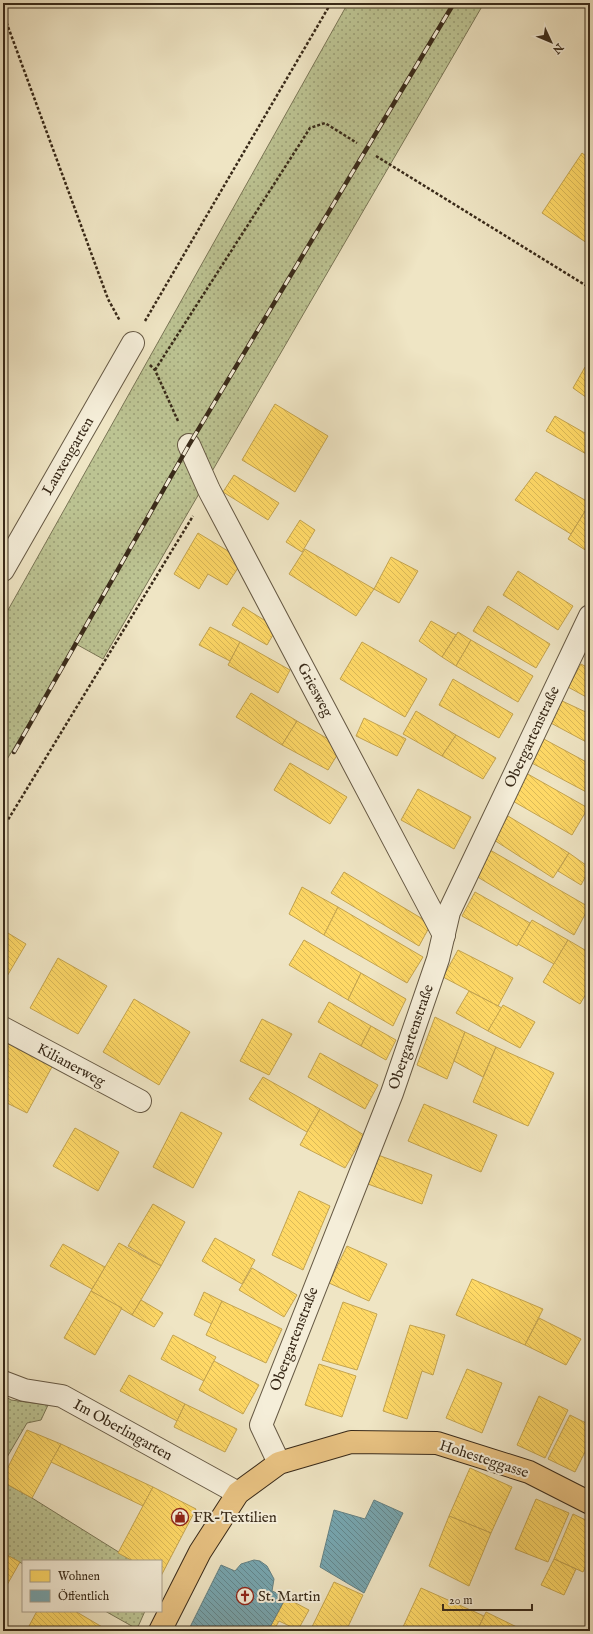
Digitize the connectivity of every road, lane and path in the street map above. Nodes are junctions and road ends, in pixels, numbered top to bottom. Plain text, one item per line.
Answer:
1 (331, 3) edge
2 (3, 13) edge
3 (357, 143) dead end
4 (376, 156) dead end
5 (590, 288) edge
6 (133, 342) junction
7 (155, 370) junction
8 (189, 445) joint
9 (209, 490) junction
10 (3, 570) edge
11 (590, 616) edge
12 (3, 828) edge
13 (444, 934) junction
14 (3, 1028) edge
15 (140, 1102) dead end
16 (3, 1382) edge
17 (279, 1463) junction
18 (238, 1494) junction
19 (590, 1503) edge
20 (160, 1631) edge

1 - 6 path
2 - 6 path
3 - 7 path
4 - 5 path
6 - 7 path
6 - 10 street, Lauxengarten
7 - 8 path
8 - 9 street, Griesweg
9 - 12 path
9 - 13 street, Griesweg
11 - 13 street, Obergartenstraße
13 - 17 street, Obergartenstraße
14 - 15 street, Kilianerweg
16 - 18 street, Im Oberlingarten
17 - 18 main road
17 - 19 main road, Hohesteggasse
18 - 20 main road

